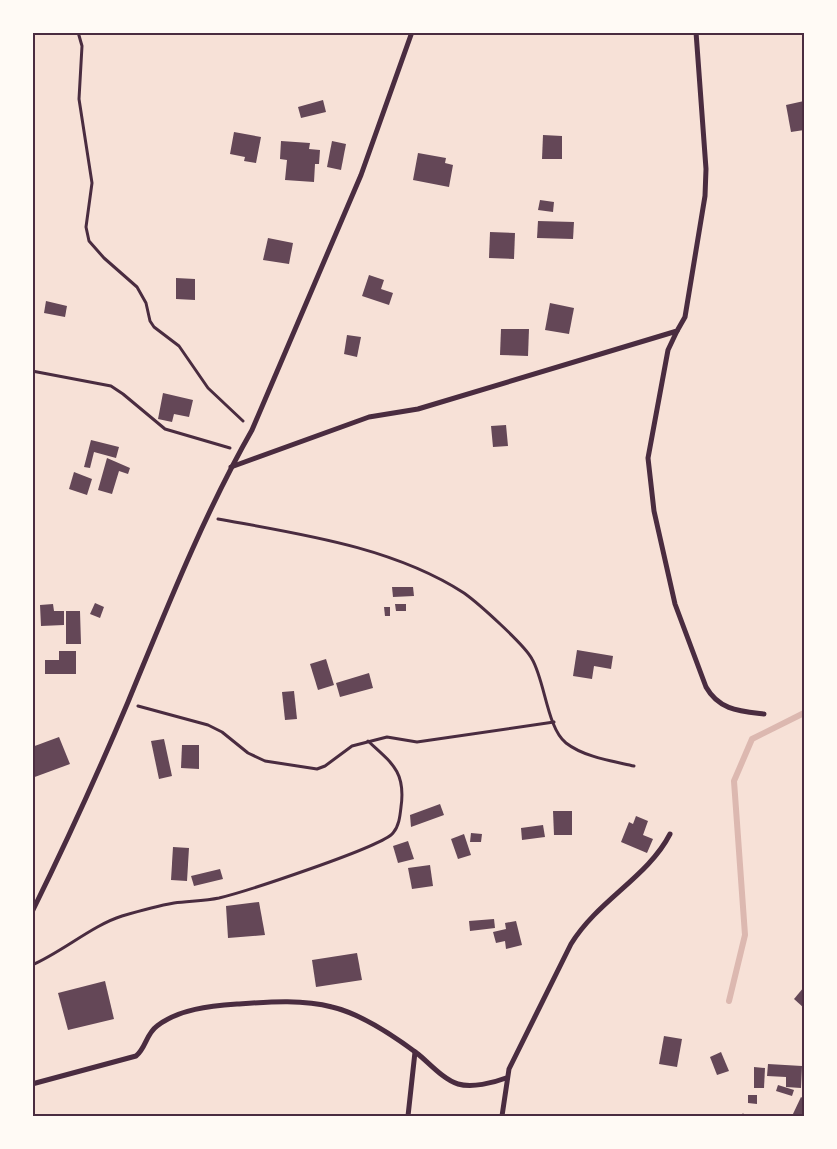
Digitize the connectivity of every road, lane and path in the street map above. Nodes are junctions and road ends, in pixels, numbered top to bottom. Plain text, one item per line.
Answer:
1 (78, 32) edge
2 (412, 32) edge
3 (696, 32) edge
4 (677, 331) junction
5 (32, 370) edge
6 (252, 430) junction
7 (240, 451) junction
8 (231, 467) junction
9 (208, 517) junction
10 (127, 703) junction
11 (764, 714) dead end
12 (554, 722) junction
13 (368, 741) junction
14 (634, 766) dead end
15 (670, 834) dead end
16 (32, 912) edge
17 (32, 965) edge
18 (415, 1052) junction
19 (506, 1078) junction
20 (32, 1084) edge
21 (408, 1116) edge
22 (502, 1116) edge

1 - 6 path
2 - 6 street
3 - 4 street
4 - 8 street
4 - 11 street
5 - 7 path
6 - 7 street
7 - 8 street
8 - 9 street
9 - 10 street
9 - 12 path
10 - 13 path
10 - 16 street
12 - 13 path
12 - 14 path
13 - 17 path
15 - 19 street
18 - 19 street
18 - 20 street
18 - 21 street
19 - 22 street

